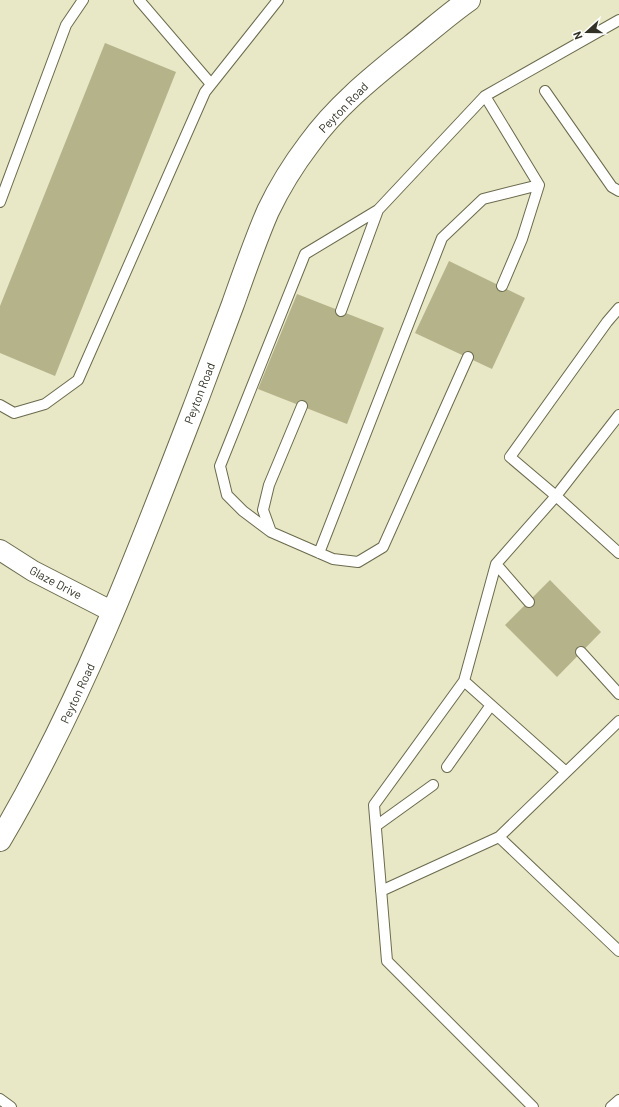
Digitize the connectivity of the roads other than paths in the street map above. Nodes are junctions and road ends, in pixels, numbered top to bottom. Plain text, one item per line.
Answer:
1 (83, 0) edge
2 (139, 0) edge
3 (278, 0) edge
4 (469, 0) edge
5 (619, 20) edge
6 (211, 84) junction
7 (545, 91) dead end
8 (485, 96) junction
9 (539, 185) junction
10 (619, 191) edge
11 (0, 202) edge
12 (378, 210) junction
13 (502, 286) dead end
14 (619, 308) edge
15 (341, 310) dead end
16 (468, 357) dead end
17 (0, 405) edge
18 (302, 406) dead end
19 (619, 415) edge
20 (556, 496) junction
21 (271, 532) junction
22 (0, 550) edge
23 (319, 553) junction
24 (619, 553) edge
25 (496, 564) junction
26 (529, 602) dead end
27 (113, 612) junction
28 (581, 652) dead end
29 (464, 681) junction
30 (619, 694) edge
31 (491, 705) junction
32 (619, 721) edge
33 (447, 766) dead end
34 (566, 772) junction
35 (433, 784) dead end
36 (376, 826) junction
37 (499, 837) junction
38 (0, 840) edge
39 (381, 891) junction
40 (619, 951) edge
41 (0, 1099) edge
42 (619, 1100) edge
43 (11, 1107) edge
44 (533, 1107) edge
45 (611, 1107) edge

1 - 11 lane
2 - 6 lane
3 - 6 lane
4 - 27 street, Peyton Road
5 - 8 lane
6 - 17 lane
7 - 10 lane
8 - 9 lane
8 - 12 lane
9 - 13 lane
9 - 23 lane
12 - 15 lane
12 - 21 lane
14 - 20 lane
16 - 23 lane
18 - 21 lane
19 - 20 lane
20 - 24 lane
20 - 25 lane
21 - 23 lane
22 - 27 street, Glaze Drive
25 - 26 lane
25 - 29 lane
27 - 38 street, Peyton Road
28 - 30 lane
29 - 31 lane
29 - 36 lane
31 - 33 lane
31 - 34 lane
32 - 34 lane
34 - 37 lane
35 - 36 lane
36 - 39 lane
37 - 39 lane
37 - 40 lane
39 - 44 lane
41 - 43 lane
42 - 45 lane

